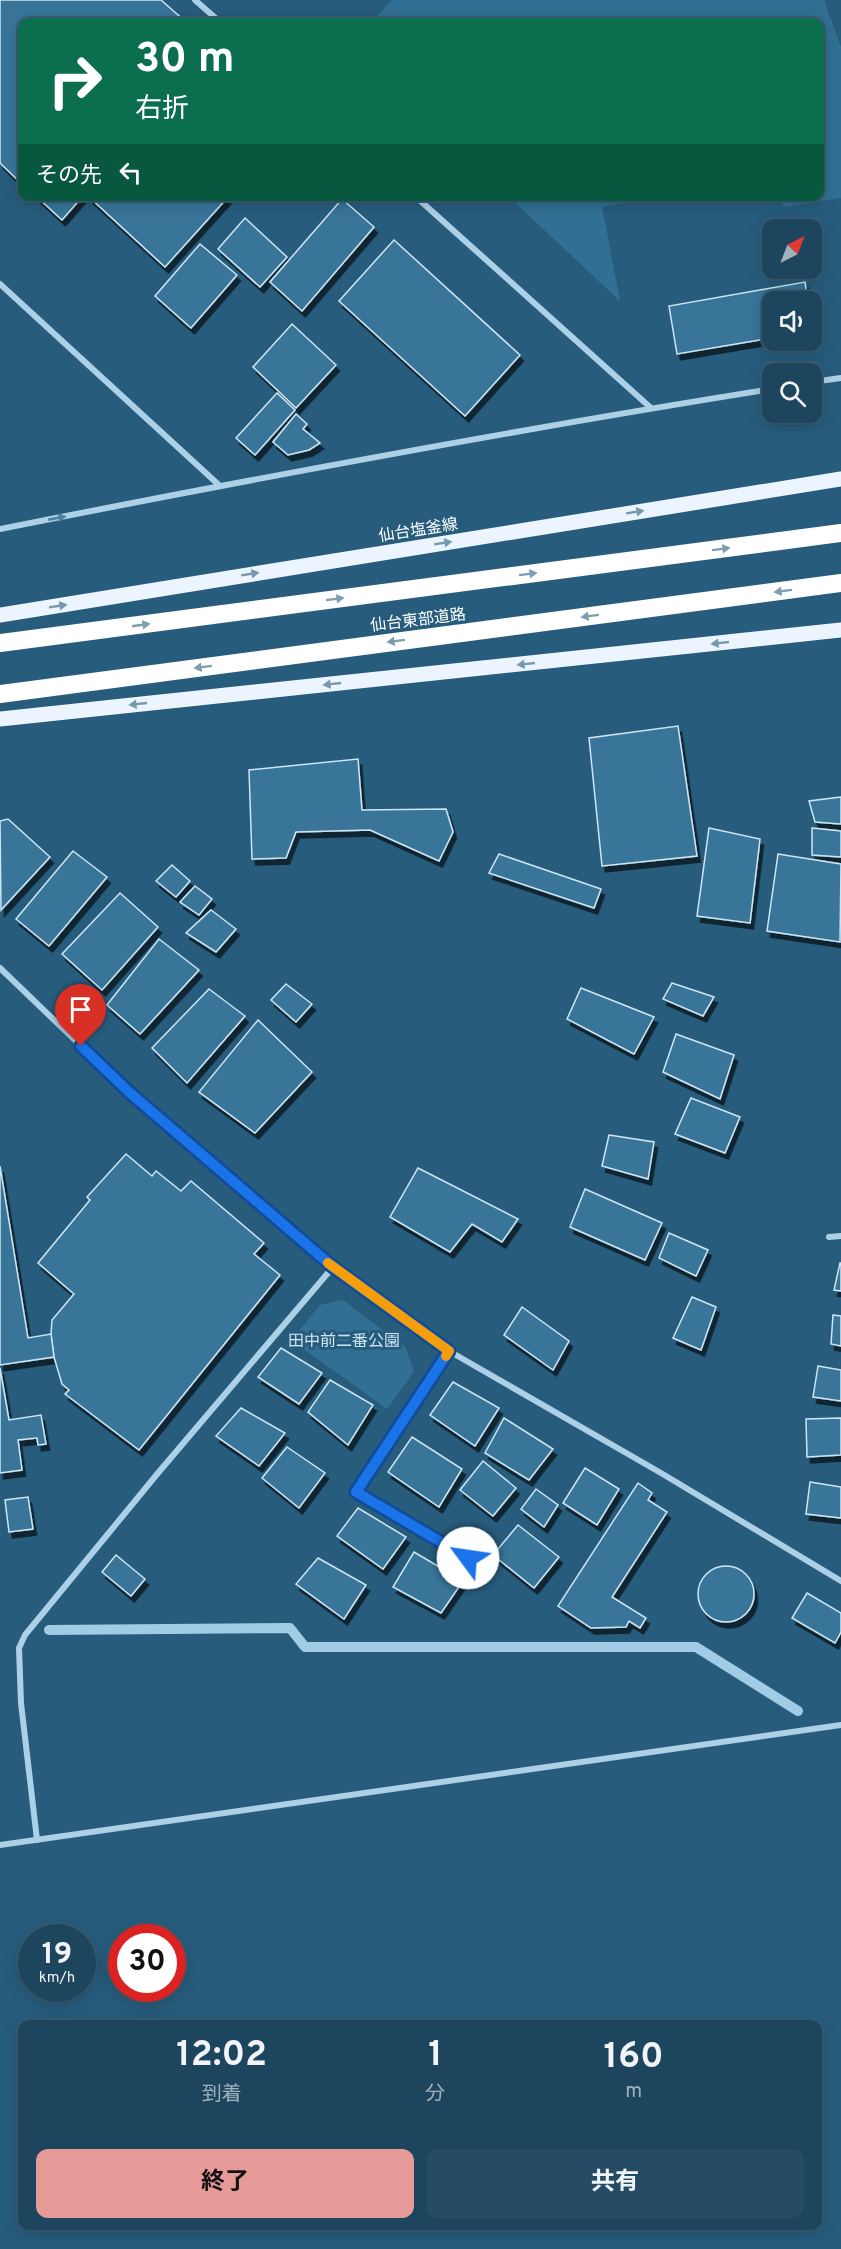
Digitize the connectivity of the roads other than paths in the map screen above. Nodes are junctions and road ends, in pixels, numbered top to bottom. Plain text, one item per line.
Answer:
1 (195, 0) edge
2 (215, 18) edge
3 (421, 201) edge
4 (0, 284) edge
5 (841, 378) edge
6 (822, 381) edge
7 (762, 391) edge
8 (651, 408) junction
9 (841, 478) edge
10 (220, 486) junction
11 (0, 529) edge
12 (841, 533) edge
13 (841, 583) edge
14 (0, 615) edge
15 (841, 630) edge
16 (0, 644) edge
17 (0, 694) edge
18 (0, 719) edge
19 (0, 968) edge
20 (841, 1236) edge
21 (829, 1237) dead end
22 (333, 1267) junction
23 (449, 1351) junction
24 (468, 1558) dead end
25 (841, 1581) edge
26 (841, 1725) edge
27 (37, 1840) junction
28 (0, 1845) edge

1 - 2 street
3 - 8 street
4 - 10 street
5 - 6 street
7 - 8 street
8 - 10 street
14 -> 9 main road, 仙台塩釜線
11 -> 10 street
16 -> 12 highway, 仙台東部道路
13 -> 17 highway, 仙台東部道路
15 -> 18 main road
19 - 22 street
20 - 21 street
22 - 23 street
22 - 27 street
23 - 24 street
23 - 25 street
26 - 27 street
27 - 28 street

